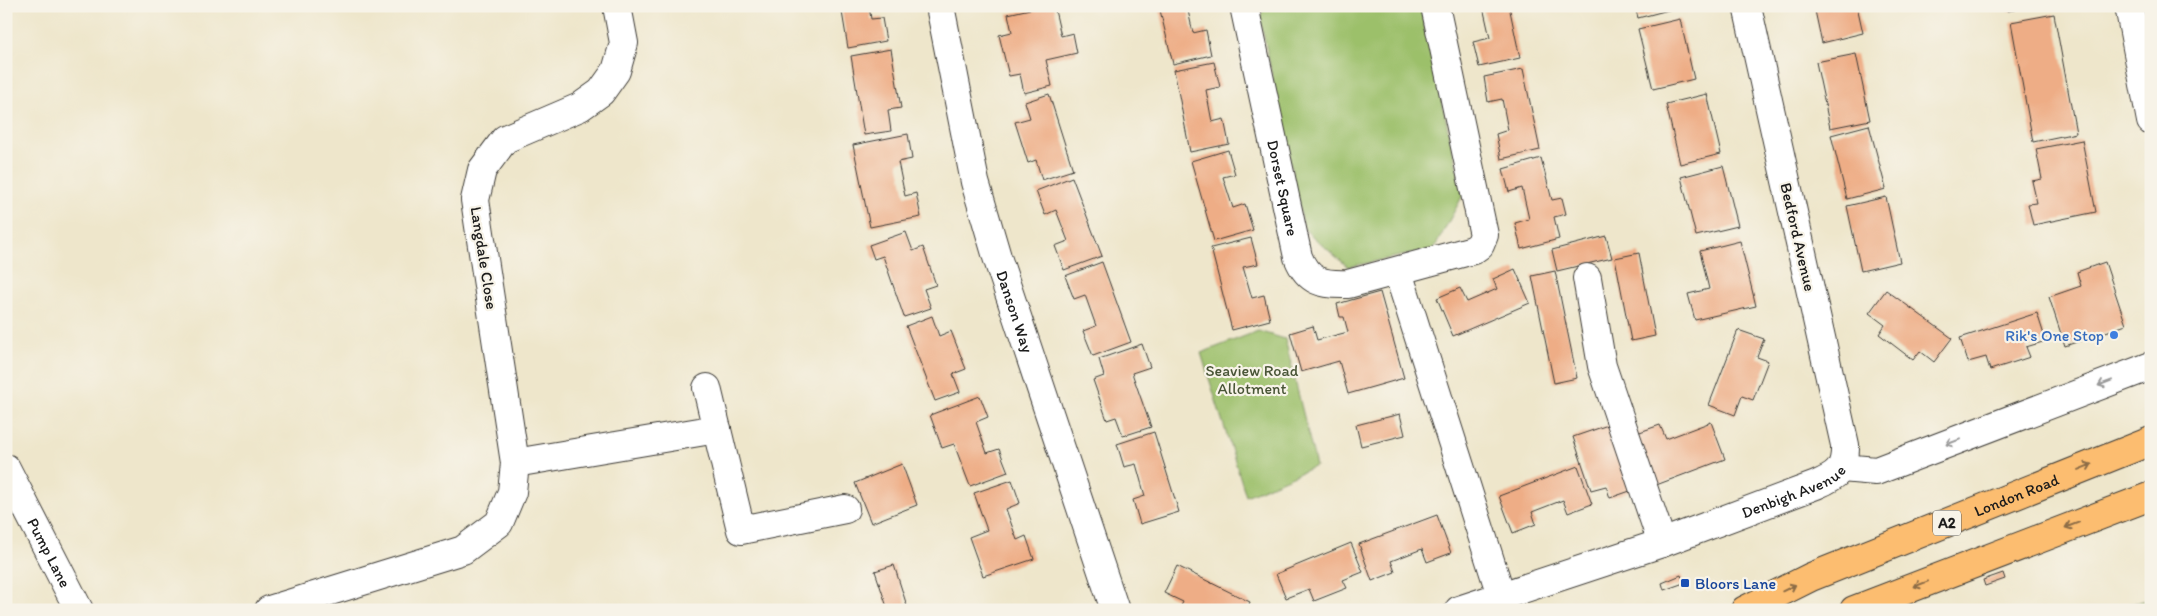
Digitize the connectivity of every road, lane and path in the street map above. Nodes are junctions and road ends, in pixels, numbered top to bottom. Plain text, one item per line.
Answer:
1 (617, 6) edge
2 (940, 6) edge
3 (1244, 6) edge
4 (1435, 6) edge
5 (1747, 6) edge
6 (2129, 6) edge
7 (2151, 122) edge
8 (1398, 272) junction
9 (1587, 278) dead end
10 (2151, 366) edge
11 (707, 388) dead end
12 (717, 429) junction
13 (2151, 441) edge
14 (515, 463) junction
15 (6, 468) edge
16 (1842, 468) junction
17 (2151, 496) edge
18 (845, 509) dead end
19 (1662, 543) junction
20 (1501, 596) junction
21 (79, 610) edge
22 (269, 610) edge
23 (1115, 610) edge
24 (1459, 610) edge
25 (1745, 610) edge
26 (1854, 610) edge

1 - 14 street, Langdale Close
2 - 23 street, Danson Way
3 - 8 street, Dorset Square
4 - 8 street, Dorset Square
5 - 16 street, Bedford Avenue
6 - 7 street
8 - 20 street
9 - 19 street
10 -> 16 street, Denbigh Avenue
11 - 12 street
12 - 14 street
12 - 18 street
25 -> 13 main road, London Road / A2
14 - 22 street, Langdale Close
15 - 21 street, Pump Lane
16 - 19 street, Denbigh Avenue
17 -> 26 main road
19 - 20 street, Denbigh Avenue
20 - 24 street, Denbigh Avenue

